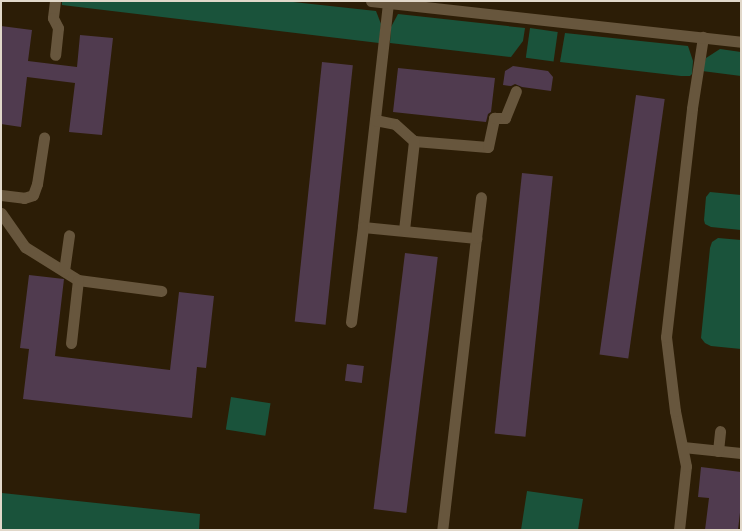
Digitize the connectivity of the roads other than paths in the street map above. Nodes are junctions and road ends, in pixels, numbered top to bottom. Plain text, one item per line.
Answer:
1 (55, 1) edge
2 (371, 1) edge
3 (388, 3) junction
4 (703, 37) junction
5 (741, 42) edge
6 (55, 55) dead end
7 (516, 91) dead end
8 (375, 120) junction
9 (44, 138) dead end
10 (414, 141) junction
11 (1, 195) edge
12 (482, 197) dead end
13 (1, 213) edge
14 (363, 227) junction
15 (404, 230) junction
16 (69, 235) dead end
17 (476, 238) junction
18 (64, 271) junction
19 (78, 280) junction
20 (161, 291) dead end
21 (351, 322) dead end
22 (71, 343) dead end
23 (720, 431) dead end
24 (683, 448) junction
25 (718, 451) junction
26 (741, 453) edge
27 (442, 530) edge
28 (679, 530) edge

1 - 6 street
2 - 3 street
3 - 4 street
3 - 8 street
4 - 5 street
4 - 24 street
7 - 10 street
8 - 10 street
8 - 14 street
9 - 11 street
10 - 15 street
12 - 17 street
13 - 18 street
14 - 15 street
14 - 21 street
15 - 17 street
16 - 18 street
17 - 27 street
18 - 19 street
19 - 20 street
19 - 22 street
23 - 25 street
24 - 25 street
24 - 28 street
25 - 26 street

